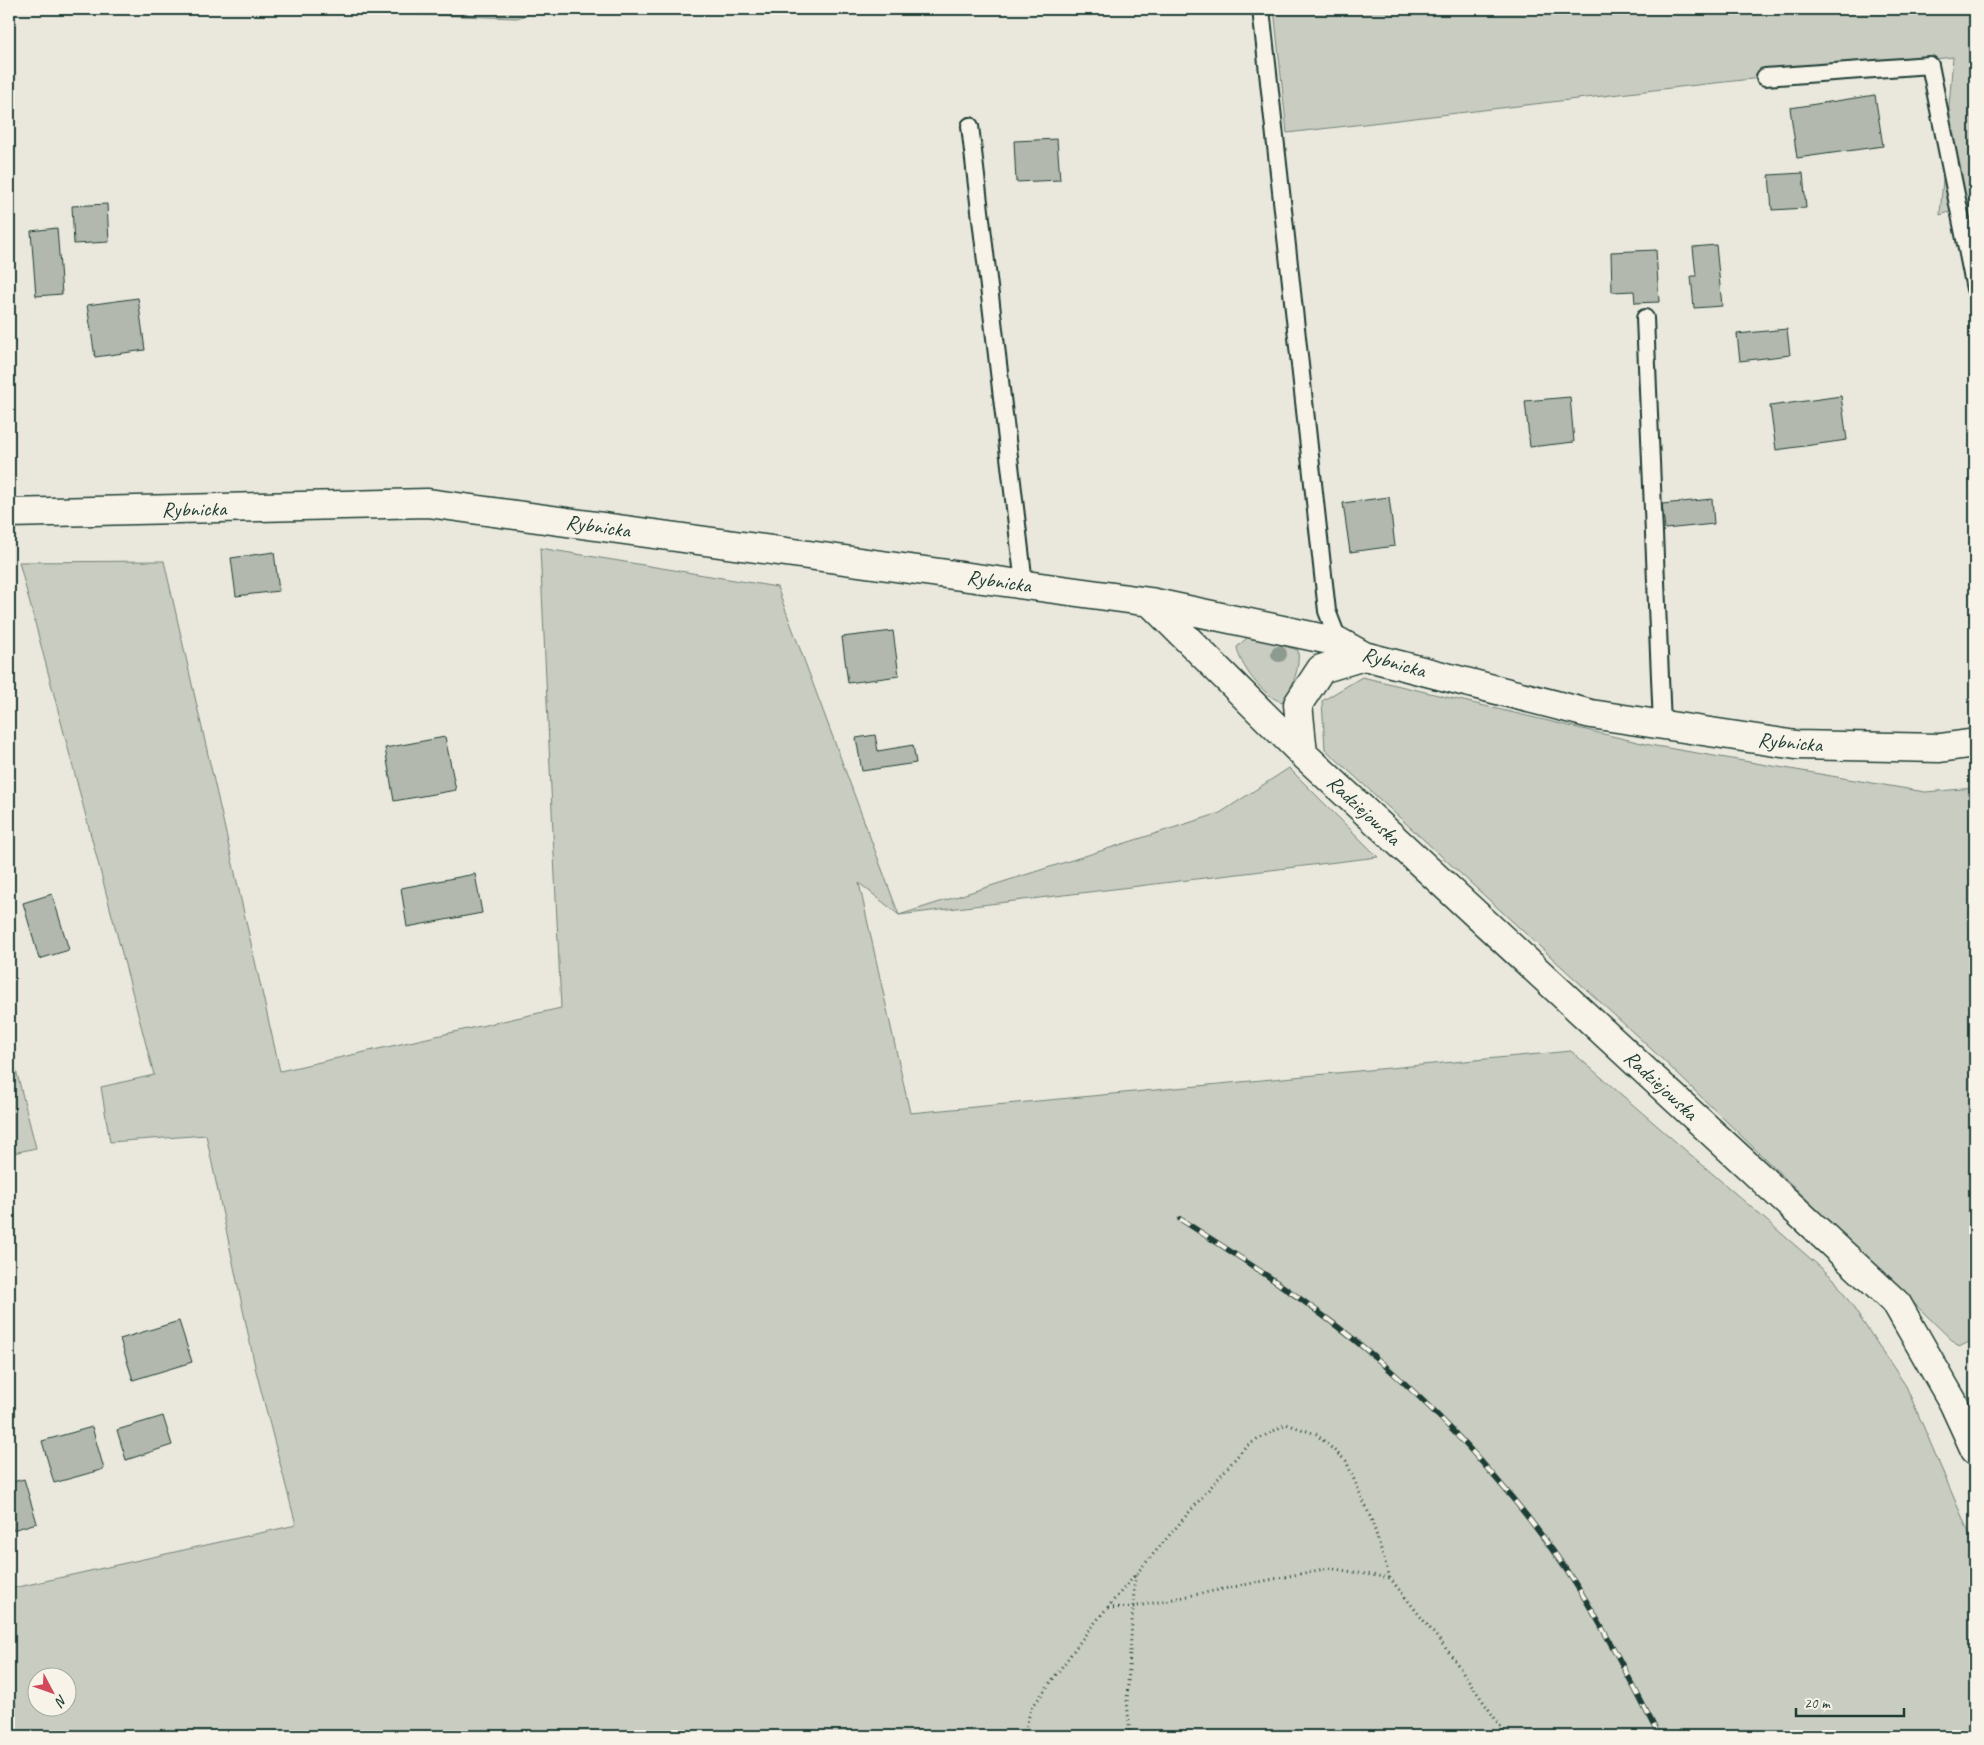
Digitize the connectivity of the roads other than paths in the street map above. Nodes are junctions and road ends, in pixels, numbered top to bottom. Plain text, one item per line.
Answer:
1 (1261, 9) edge
2 (1765, 77) dead end
3 (970, 126) dead end
4 (1975, 289) edge
5 (1645, 318) dead end
6 (9, 513) edge
7 (1024, 584) junction
8 (1150, 602) junction
9 (1339, 642) junction
10 (1364, 656) junction
11 (1662, 724) junction
12 (1975, 743) edge
13 (1303, 754) junction
14 (1975, 1450) edge

1 - 9 lane
2 - 4 lane
3 - 7 lane
5 - 11 lane
6 - 7 street, Rybnicka
7 - 8 street, Rybnicka
8 - 9 street, Rybnicka
8 - 13 street, Radziejowska
9 - 10 street, Rybnicka
10 - 11 street, Rybnicka
10 - 13 street
11 - 12 street, Rybnicka
13 - 14 street, Radziejowska

